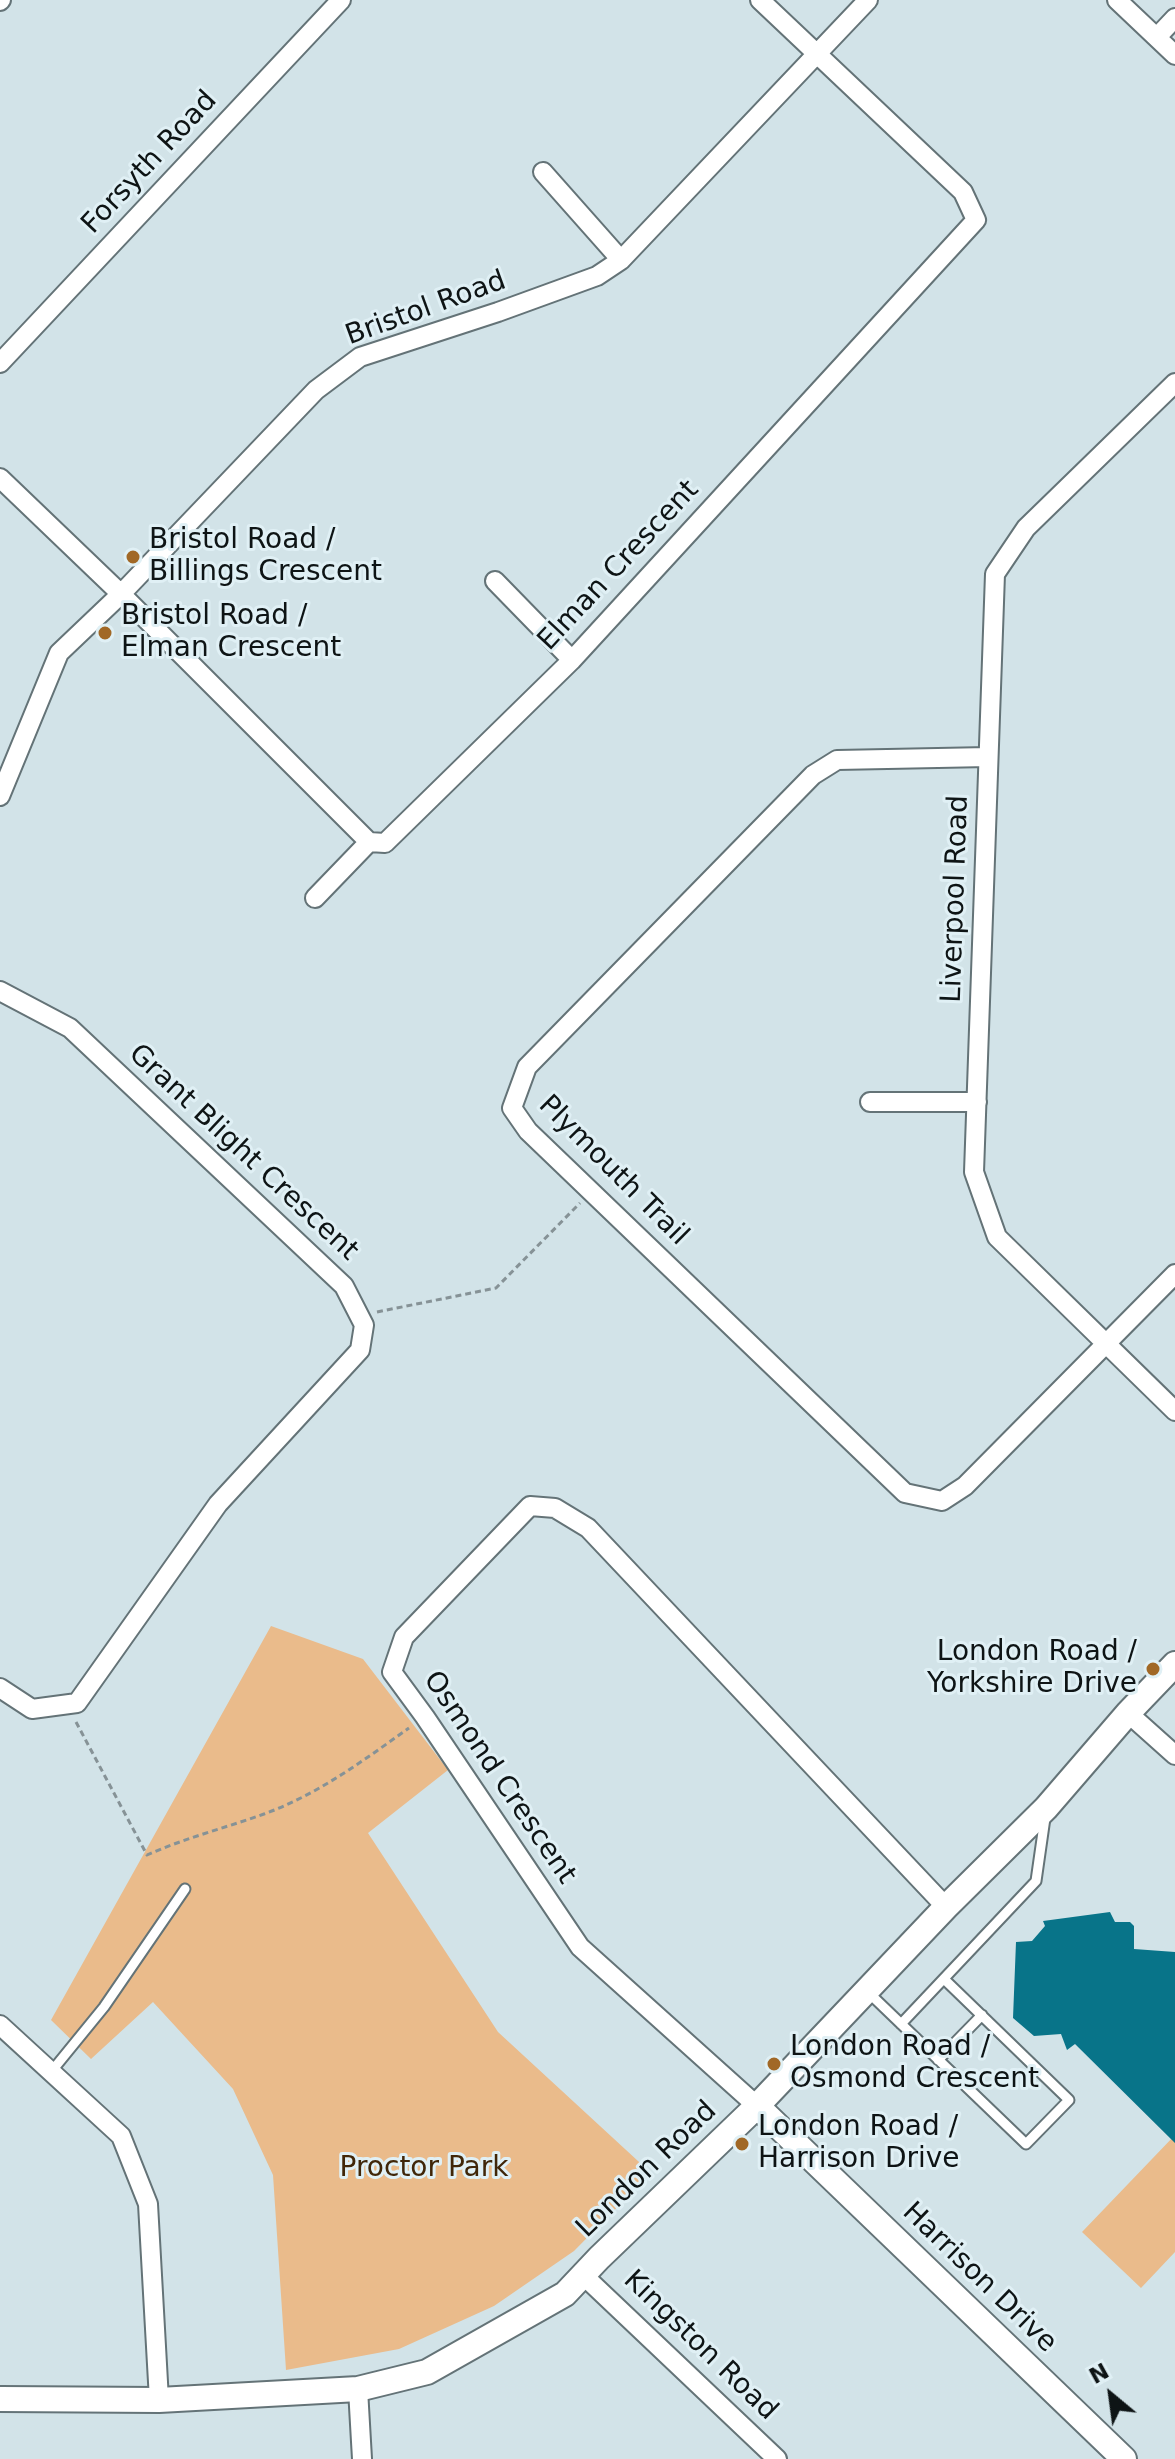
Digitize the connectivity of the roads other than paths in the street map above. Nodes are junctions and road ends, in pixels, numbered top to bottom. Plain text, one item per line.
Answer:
1 (341, 0) edge
2 (760, 0) edge
3 (868, 0) edge
4 (1117, 0) edge
5 (1175, 18) edge
6 (1157, 37) junction
7 (816, 55) junction
8 (1175, 55) edge
9 (543, 172) dead end
10 (621, 260) junction
11 (0, 363) edge
12 (1173, 390) edge
13 (0, 478) edge
14 (495, 581) dead end
15 (121, 594) junction
16 (572, 660) junction
17 (988, 757) junction
18 (0, 796) edge
19 (369, 842) junction
20 (315, 898) dead end
21 (0, 991) edge
22 (870, 1102) dead end
23 (977, 1102) junction
24 (1175, 1274) edge
25 (1105, 1343) junction
26 (1175, 1411) edge
27 (1175, 1664) edge
28 (0, 1688) edge
29 (1128, 1713) junction
30 (1175, 1755) edge
31 (1046, 1808) junction
32 (185, 1889) dead end
33 (946, 1907) junction
34 (944, 1979) junction
35 (867, 1990) junction
36 (982, 2015) junction
37 (901, 2024) junction
38 (2, 2030) edge
39 (938, 2060) junction
40 (51, 2072) junction
41 (757, 2106) junction
42 (583, 2275) junction
43 (358, 2389) junction
44 (0, 2399) edge
45 (159, 2400) junction
46 (362, 2459) edge
47 (777, 2459) edge
48 (1124, 2459) edge

1 - 11 street, Forsyth Road
2 - 7 street
3 - 7 street, Bristol Road
4 - 6 street
5 - 6 street
6 - 8 street
7 - 10 street, Bristol Road
7 - 16 street, Elman Crescent
9 - 10 street
10 - 15 street, Bristol Road
12 - 17 street, Liverpool Road
13 - 15 street
14 - 16 street
15 - 18 street, Bristol Road
15 - 19 street
16 - 19 street, Elman Crescent
17 - 23 street, Liverpool Road
17 - 25 street, Plymouth Trail
19 - 20 street
21 - 28 street, Grant Blight Crescent
22 - 23 street
23 - 25 street, Liverpool Road
24 - 25 street, Plymouth Trail
25 - 26 street, Liverpool Road
27 - 29 street, London Road
29 - 30 street
29 - 31 street, London Road
31 - 33 street, London Road
31 - 34 lane
32 - 40 lane
33 - 35 street, London Road
33 - 41 street, Osmond Crescent
34 - 36 lane
34 - 37 lane
35 - 37 lane
35 - 41 street, London Road
36 - 39 lane
36 - 39 lane
37 - 39 lane
38 - 40 street
40 - 45 street
41 - 42 street, London Road
41 - 48 street, Harrison Drive
42 - 43 street, London Road
42 - 47 street, Kingston Road
43 - 45 street, London Road
43 - 46 street
44 - 45 street, London Road

